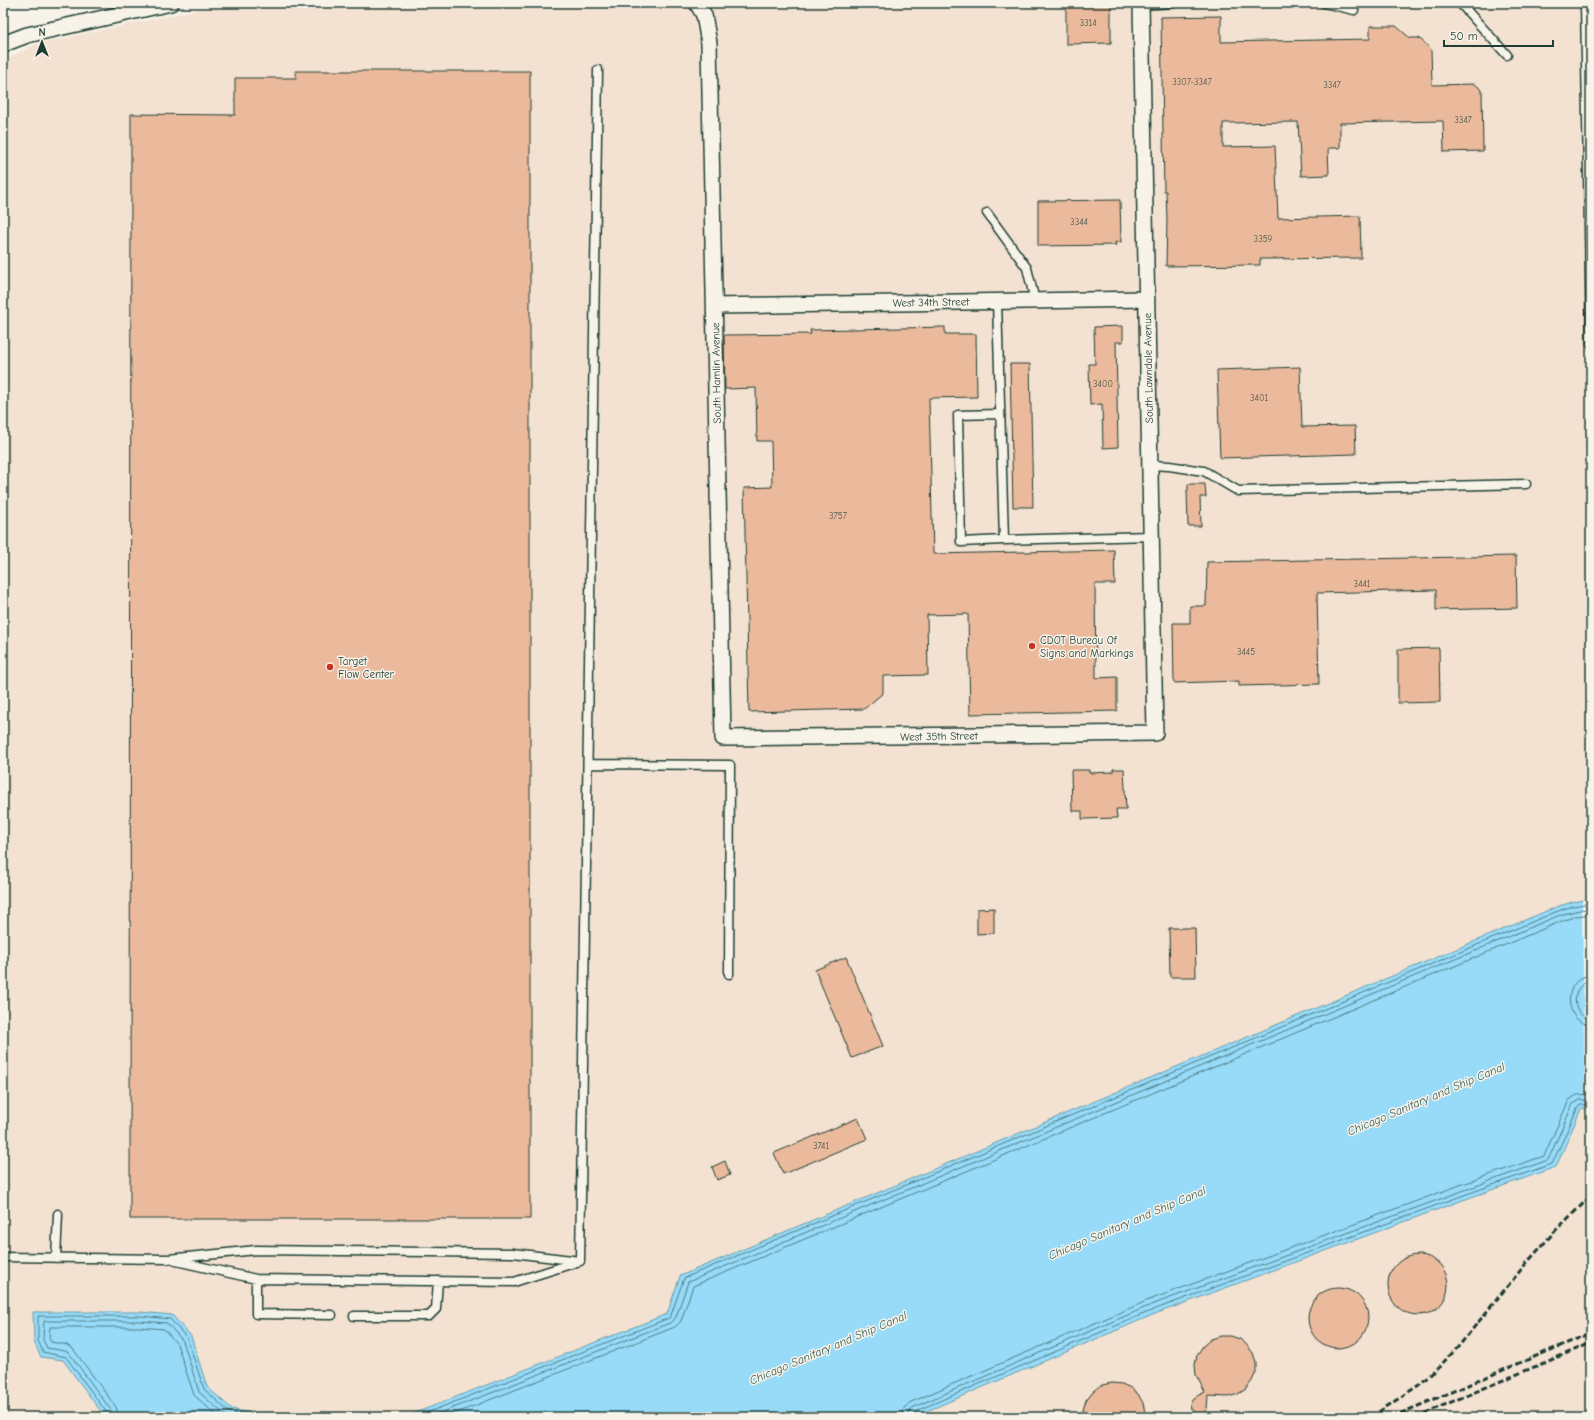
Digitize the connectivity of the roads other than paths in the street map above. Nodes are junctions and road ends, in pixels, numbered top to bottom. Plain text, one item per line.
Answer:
1 (171, 3) edge
2 (1173, 3) edge
3 (1324, 3) edge
4 (1460, 3) edge
5 (1585, 3) edge
6 (1142, 4) edge
7 (701, 5) edge
8 (1354, 10) dead end
9 (3, 46) edge
10 (1507, 55) dead end
11 (598, 70) dead end
12 (987, 214) dead end
13 (1147, 299) junction
14 (997, 301) junction
15 (1035, 301) junction
16 (715, 306) junction
17 (1591, 344) edge
18 (1000, 414) junction
19 (1150, 465) junction
20 (1526, 484) dead end
21 (1152, 536) junction
22 (1004, 540) junction
23 (1155, 733) joint
24 (723, 738) joint
25 (588, 764) junction
26 (729, 974) dead end
27 (58, 1214) dead end
28 (3, 1257) edge
29 (56, 1258) junction
30 (168, 1259) junction
31 (580, 1261) junction
32 (256, 1279) junction
33 (438, 1281) junction
34 (332, 1315) dead end
35 (354, 1316) dead end

1 - 9 street
2 - 6 lane
3 - 8 lane
4 - 10 lane
5 - 17 lane
6 - 13 street, South Lawndale Avenue
7 - 16 street, South Hamlin Avenue
11 - 25 lane
12 - 15 lane
13 - 15 street, West 34th Street
13 - 19 street, South Lawndale Avenue
14 - 15 street, West 34th Street
14 - 16 street, West 34th Street
14 - 18 lane
16 - 24 street, South Hamlin Avenue
18 - 22 lane
18 - 22 lane
19 - 20 lane
19 - 21 street, South Lawndale Avenue
21 - 22 lane
21 - 23 street, South Lawndale Avenue
23 - 24 street, West 35th Street
25 - 26 lane
25 - 31 lane
27 - 29 lane
28 - 29 lane
29 - 30 lane
30 - 31 lane
30 - 32 lane
31 - 33 lane
32 - 33 lane
32 - 34 lane
33 - 35 lane

